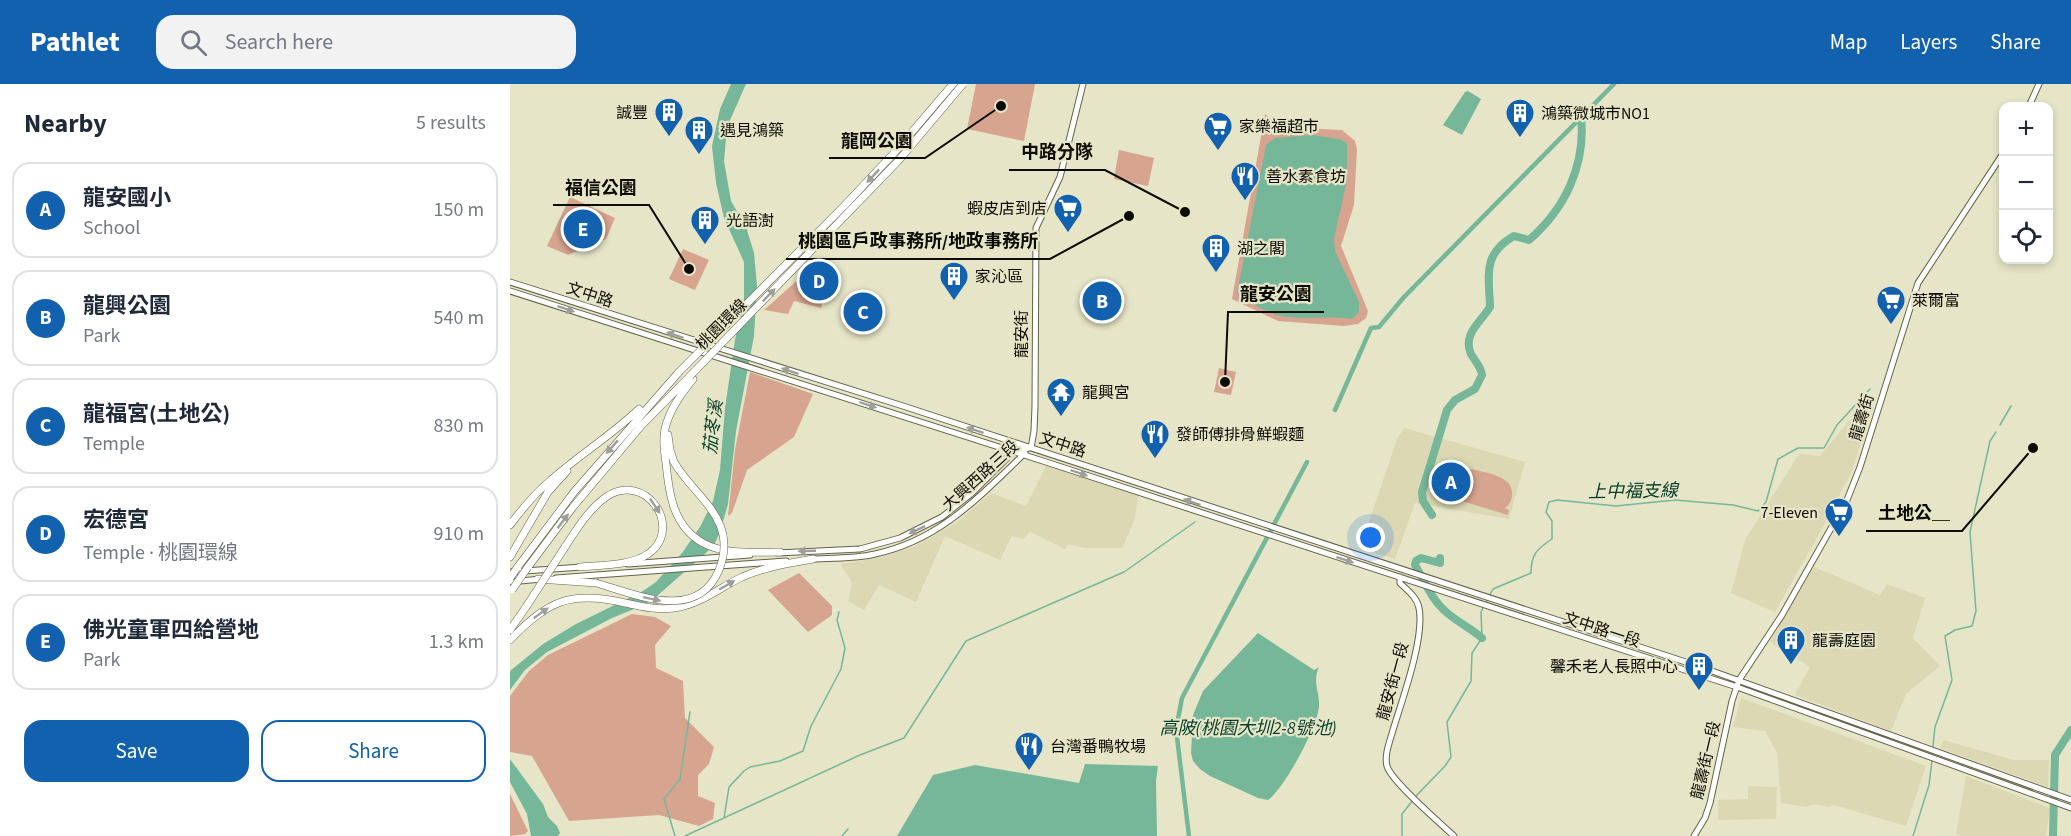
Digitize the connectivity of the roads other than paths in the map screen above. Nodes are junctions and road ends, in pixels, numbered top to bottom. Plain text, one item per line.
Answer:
1 (953, 84) edge
2 (963, 84) edge
3 (1083, 84) edge
4 (2039, 84) edge
5 (2032, 102) edge
6 (2001, 156) edge
7 (510, 282) edge
8 (510, 291) edge
9 (742, 356) junction
10 (741, 364) junction
11 (679, 372) junction
12 (691, 377) junction
13 (674, 406) junction
14 (594, 448) junction
15 (1031, 448) junction
16 (1013, 452) junction
17 (1024, 455) junction
18 (1217, 514) junction
19 (510, 525) edge
20 (1294, 535) joint
21 (1290, 542) joint
22 (780, 552) junction
23 (512, 554) edge
24 (813, 559) junction
25 (580, 567) junction
26 (517, 570) edge
27 (1404, 572) junction
28 (1400, 578) junction
29 (538, 579) junction
30 (510, 586) edge
31 (510, 630) edge
32 (1604, 635) junction
33 (510, 640) edge
34 (1602, 643) junction
35 (1739, 680) junction
36 (1737, 687) junction
37 (1849, 723) junction
38 (2060, 800) junction
39 (2071, 800) edge
40 (2071, 808) edge
41 (1454, 836) edge
42 (1694, 836) edge

1 -> 11 highway, 桃園環線, bridge
12 -> 2 highway, 桃園環線, bridge
3 - 15 street, 龍安街
4 - 5 street
6 - 35 street, 龍壽街
9 -> 7 street, 文中路
8 -> 10 street, 文中路
9 - 10 street
15 -> 9 street, 文中路
10 -> 16 street, 文中路
11 - 14 highway
11 -> 26 highway, 桃園環線
12 - 13 highway
26 -> 12 highway, 桃園環線
13 - 22 highway
29 -> 13 highway, bridge
14 - 19 highway
14 - 23 highway
15 - 16 street, 大興西路三段
15 - 17 street, 大興西路三段
18 -> 15 street, 文中路
16 - 17 street, 文中路
16 -> 22 street, 大興西路三段
17 -> 18 street, 文中路
17 - 24 street, 大興西路三段
18 - 20 street, 文中路
18 - 21 street, 文中路
20 - 27 street, 文中路一段
21 -> 28 street, 文中路一段
22 - 25 street, 大興西路三段
24 - 29 street, 大興西路三段
33 -> 24 highway
25 - 26 street, 大興西路三段
31 -> 25 highway, bridge
26 - 30 highway, 桃園環線, bridge
26 - 30 highway, 桃園環線, bridge
27 - 28 street
27 - 32 street, 文中路一段
28 - 34 street, 文中路一段
28 - 41 street, 龍安街一段
29 - 30 street, 大興西路三段
32 - 34 street
32 - 35 street, 文中路一段
34 - 36 street, 文中路一段
35 - 36 street, 龍壽街
35 - 37 street, 文中路一段
36 - 37 street, 文中路一段
36 - 42 street, 龍壽街一段
37 - 38 street, 文中路一段
38 - 39 street
38 - 40 street

